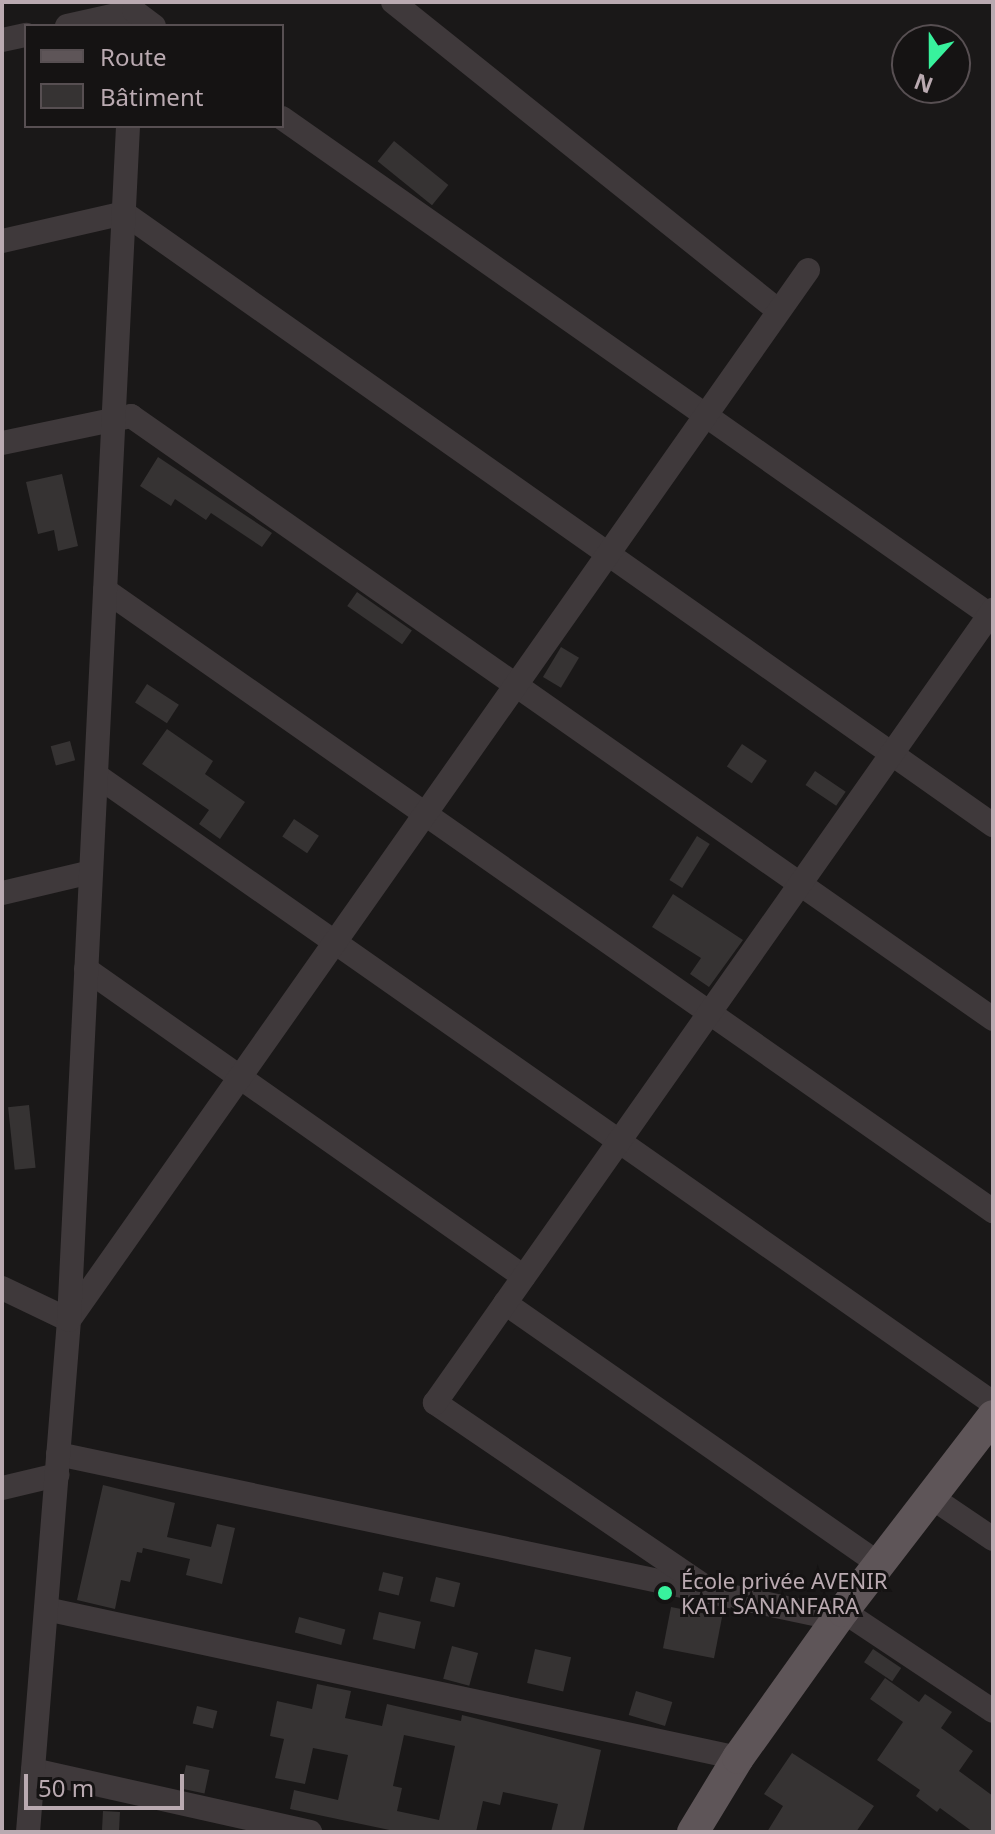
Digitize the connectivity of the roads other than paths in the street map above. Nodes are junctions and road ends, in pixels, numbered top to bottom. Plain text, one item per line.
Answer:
1 (393, 2) edge
2 (134, 13) edge
3 (77, 24) edge
4 (151, 24) edge
5 (24, 35) edge
6 (2, 40) edge
7 (284, 119) edge
8 (128, 128) edge
9 (124, 213) junction
10 (2, 241) edge
11 (808, 270) dead end
12 (779, 311) junction
13 (705, 416) junction
14 (114, 417) junction
15 (2, 443) edge
16 (607, 555) junction
17 (105, 590) junction
18 (991, 612) edge
19 (516, 685) junction
20 (892, 754) junction
21 (96, 775) junction
22 (425, 814) junction
23 (993, 825) edge
24 (91, 872) junction
25 (800, 884) junction
26 (2, 893) edge
27 (334, 943) junction
28 (86, 969) junction
29 (710, 1013) junction
30 (993, 1019) edge
31 (239, 1078) junction
32 (619, 1142) junction
33 (993, 1211) edge
34 (524, 1277) junction
35 (2, 1288) edge
36 (505, 1303) junction
37 (69, 1320) junction
38 (993, 1403) edge
39 (993, 1416) edge
40 (58, 1464) junction
41 (2, 1488) edge
42 (931, 1497) junction
43 (993, 1539) edge
44 (879, 1564) junction
45 (714, 1593) junction
46 (46, 1609) junction
47 (840, 1615) junction
48 (993, 1711) edge
49 (738, 1758) junction
50 (33, 1770) junction
51 (28, 1832) edge
52 (310, 1832) edge
53 (693, 1832) edge

1 - 12 street
2 - 3 street
2 - 4 street
5 - 6 street
7 - 13 street
8 - 9 street
9 - 10 street
9 - 14 street
9 - 16 street
11 - 12 street
12 - 13 street
13 - 16 street
13 - 18 street
14 - 15 street
14 - 17 street
14 - 19 street
16 - 19 street
16 - 20 street
17 - 21 street
17 - 22 street
18 - 20 street
19 - 22 street
19 - 25 street
20 - 23 street
20 - 25 street
21 - 24 street
21 - 27 street
22 - 27 street
22 - 29 street
24 - 26 street
24 - 28 street
25 - 29 street
25 - 30 street
27 - 31 street
27 - 32 street
28 - 31 street
28 - 37 street
29 - 32 street
29 - 33 street
31 - 34 street
31 - 37 street
32 - 34 street
32 - 38 street
34 - 36 street
35 - 37 street
36 - 44 street
36 - 45 street
37 - 40 street
39 - 42 main road
40 - 41 street
40 - 45 street
40 - 46 street
42 - 43 street
42 - 44 main road
44 - 47 main road
45 - 47 street
46 - 49 street
46 - 50 street
47 - 48 street
47 - 49 main road
49 - 53 main road
50 - 51 street
50 - 52 street

